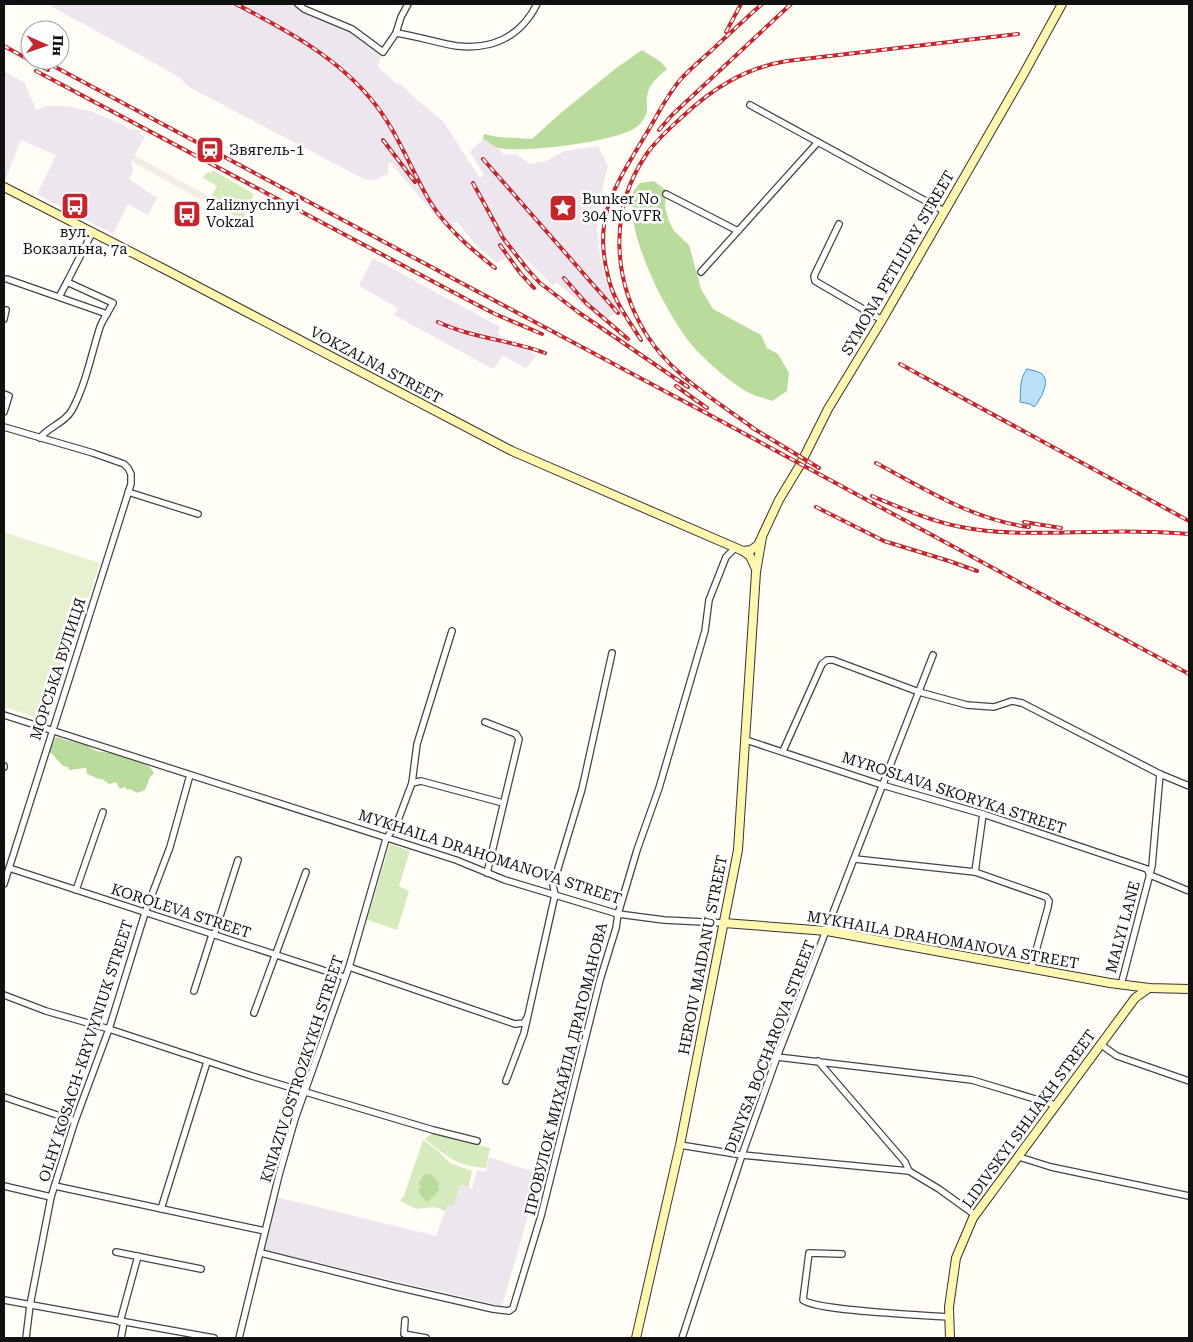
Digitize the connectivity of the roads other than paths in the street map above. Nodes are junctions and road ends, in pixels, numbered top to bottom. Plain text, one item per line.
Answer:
1 (298, 4) edge
2 (408, 4) edge
3 (537, 4) edge
4 (1062, 4) edge
5 (396, 33) junction
6 (750, 105) dead end
7 (818, 142) junction
8 (4, 187) edge
9 (666, 194) dead end
10 (944, 210) junction
11 (839, 224) dead end
12 (738, 231) junction
13 (92, 233) junction
14 (700, 272) dead end
15 (7, 279) dead end
16 (67, 282) junction
17 (59, 297) junction
18 (6, 310) dead end
19 (107, 314) junction
20 (4, 319) edge
21 (882, 320) junction
22 (4, 394) edge
23 (4, 412) edge
24 (4, 426) edge
25 (40, 438) junction
26 (128, 492) junction
27 (198, 514) dead end
28 (762, 538) junction
29 (735, 548) junction
30 (743, 551) junction
31 (756, 572) junction
32 (452, 631) dead end
33 (612, 653) dead end
34 (934, 656) dead end
35 (919, 692) junction
36 (4, 715) edge
37 (485, 722) dead end
38 (51, 731) junction
39 (746, 740) junction
40 (783, 751) junction
41 (1160, 774) junction
42 (190, 776) junction
43 (412, 783) junction
44 (882, 785) junction
45 (1189, 786) edge
46 (503, 802) junction
47 (103, 812) dead end
48 (983, 814) junction
49 (386, 839) junction
50 (238, 860) dead end
51 (855, 860) junction
52 (9, 868) junction
53 (306, 872) dead end
54 (975, 872) junction
55 (487, 873) junction
56 (1150, 875) junction
57 (4, 884) edge
58 (76, 890) junction
59 (1189, 891) edge
60 (555, 895) junction
61 (145, 914) junction
62 (618, 914) junction
63 (724, 922) junction
64 (827, 931) junction
65 (213, 935) junction
66 (274, 955) junction
67 (349, 968) junction
68 (1031, 969) junction
69 (344, 978) junction
70 (1120, 985) junction
71 (1149, 988) junction
72 (1189, 989) edge
73 (194, 991) dead end
74 (4, 995) edge
75 (254, 1012) dead end
76 (528, 1016) junction
77 (109, 1029) junction
78 (1100, 1044) junction
79 (777, 1057) junction
80 (818, 1061) junction
81 (207, 1062) junction
82 (506, 1081) dead end
83 (1189, 1081) edge
84 (305, 1091) junction
85 (4, 1097) edge
86 (1055, 1105) junction
87 (75, 1121) junction
88 (477, 1142) dead end
89 (680, 1145) junction
90 (742, 1155) junction
91 (1019, 1157) junction
92 (909, 1172) junction
93 (4, 1186) edge
94 (55, 1186) junction
95 (1189, 1196) edge
96 (51, 1197) junction
97 (161, 1209) junction
98 (975, 1215) junction
99 (265, 1231) junction
100 (116, 1252) dead end
101 (261, 1253) junction
102 (842, 1254) dead end
103 (138, 1256) junction
104 (201, 1269) dead end
105 (4, 1300) edge
106 (30, 1305) junction
107 (949, 1317) junction
108 (405, 1320) dead end
109 (122, 1322) junction
110 (26, 1338) edge
111 (121, 1338) edge
112 (214, 1338) edge
113 (239, 1338) edge
114 (426, 1338) edge
115 (636, 1338) edge
116 (682, 1338) edge
117 (950, 1338) edge

1 - 5 street
2 - 5 street
3 - 5 street
4 - 10 street, SYMONA PETLIURY STREET
6 - 7 street
7 - 10 street
7 - 12 street
8 - 13 street, VOKZALNA STREET
9 - 12 street
10 - 21 street, SYMONA PETLIURY STREET
11 - 21 street
12 - 14 street
13 - 16 street
13 - 29 street, VOKZALNA STREET
15 - 17 street
16 - 17 street
16 - 19 street
17 - 19 street
18 - 20 street
19 - 25 street
21 - 28 street, SYMONA PETLIURY STREET
22 - 23 street
24 - 25 street
25 - 26 street, МОРСЬКА ВУЛИЦЯ
26 - 27 street
26 - 38 street, МОРСЬКА ВУЛИЦЯ
28 - 30 street
28 - 31 street, SYMONA PETLIURY STREET
29 - 30 street, VOKZALNA STREET
29 - 62 street, ПРОВУЛОК МИХАЙЛА ДРАГОМАНОВА
30 - 31 street
31 - 39 street, HEROIV MAIDANU STREET
32 - 43 street, KNIAZIV OSTROZKYKH STREET
33 - 60 street
34 - 35 street, DENYSA BOCHAROVA STREET
35 - 40 street
35 - 41 street
35 - 44 street, DENYSA BOCHAROVA STREET
36 - 38 street, MYKHAILA DRAHOMANOVA STREET
37 - 46 street
38 - 42 street, MYKHAILA DRAHOMANOVA STREET
38 - 52 street, МОРСЬКА ВУЛИЦЯ
39 - 40 street, MYROSLAVA SKORYKA STREET
39 - 63 street, HEROIV MAIDANU STREET
40 - 44 street, MYROSLAVA SKORYKA STREET
41 - 45 street
41 - 56 street, MALYI LANE
42 - 49 street, MYKHAILA DRAHOMANOVA STREET
42 - 61 street, OLHY KOSACH-KRYVYNIUK STREET
43 - 46 street
43 - 49 street, KNIAZIV OSTROZKYKH STREET
44 - 48 street, MYROSLAVA SKORYKA STREET
44 - 51 street, DENYSA BOCHAROVA STREET
46 - 55 street
47 - 58 street
48 - 54 street
48 - 56 street, MYROSLAVA SKORYKA STREET
49 - 55 street, MYKHAILA DRAHOMANOVA STREET
49 - 67 street, KNIAZIV OSTROZKYKH STREET
50 - 65 street
51 - 54 street
51 - 64 street, DENYSA BOCHAROVA STREET
52 - 57 street, МОРСЬКА ВУЛИЦЯ
52 - 58 street, KOROLEVA STREET
53 - 66 street
54 - 68 street
55 - 60 street, MYKHAILA DRAHOMANOVA STREET
56 - 59 street, MALYI LANE
56 - 70 street, MALYI LANE
58 - 61 street, KOROLEVA STREET
60 - 62 street, MYKHAILA DRAHOMANOVA STREET
60 - 76 street
61 - 65 street, KOROLEVA STREET
61 - 77 street, OLHY KOSACH-KRYVYNIUK STREET
62 - 63 street, MYKHAILA DRAHOMANOVA STREET
62 - 101 street, ПРОВУЛОК МИХАЙЛА ДРАГОМАНОВА
63 - 64 street, MYKHAILA DRAHOMANOVA STREET
63 - 89 street, HEROIV MAIDANU STREET
64 - 68 street, MYKHAILA DRAHOMANOVA STREET
64 - 79 street, DENYSA BOCHAROVA STREET
65 - 66 street, KOROLEVA STREET
65 - 73 street
66 - 69 street, KOROLEVA STREET
66 - 75 street
67 - 69 street, KNIAZIV OSTROZKYKH STREET
67 - 76 street
68 - 70 street, MYKHAILA DRAHOMANOVA STREET
69 - 84 street, KNIAZIV OSTROZKYKH STREET
70 - 71 street, MYKHAILA DRAHOMANOVA STREET
71 - 72 street, MYKHAILA DRAHOMANOVA STREET
71 - 78 street, LIDIVSKYI SHLIAKH STREET
74 - 77 street
76 - 82 street
77 - 81 street
77 - 87 street, OLHY KOSACH-KRYVYNIUK STREET
78 - 83 street
78 - 86 street, LIDIVSKYI SHLIAKH STREET
79 - 80 street
79 - 90 street, DENYSA BOCHAROVA STREET
80 - 86 street
80 - 92 street
81 - 84 street
81 - 97 street
84 - 88 street
84 - 99 street, KNIAZIV OSTROZKYKH STREET
85 - 87 street
86 - 91 street, LIDIVSKYI SHLIAKH STREET
87 - 94 street, OLHY KOSACH-KRYVYNIUK STREET
89 - 90 street
89 - 115 street, HEROIV MAIDANU STREET
90 - 92 street
90 - 116 street, DENYSA BOCHAROVA STREET
91 - 95 street
91 - 98 street, LIDIVSKYI SHLIAKH STREET
92 - 98 street
93 - 96 street
94 - 96 street, OLHY KOSACH-KRYVYNIUK STREET
94 - 97 street
96 - 106 street, OLHY KOSACH-KRYVYNIUK STREET
97 - 99 street
98 - 107 street, LIDIVSKYI SHLIAKH STREET
99 - 101 street, KNIAZIV OSTROZKYKH STREET
100 - 103 street
101 - 113 street, KNIAZIV OSTROZKYKH STREET
102 - 107 street
103 - 104 street
103 - 109 street
105 - 106 street
106 - 109 street
106 - 110 street, OLHY KOSACH-KRYVYNIUK STREET
107 - 117 street, LIDIVSKYI SHLIAKH STREET
108 - 114 street
109 - 111 street
109 - 112 street

